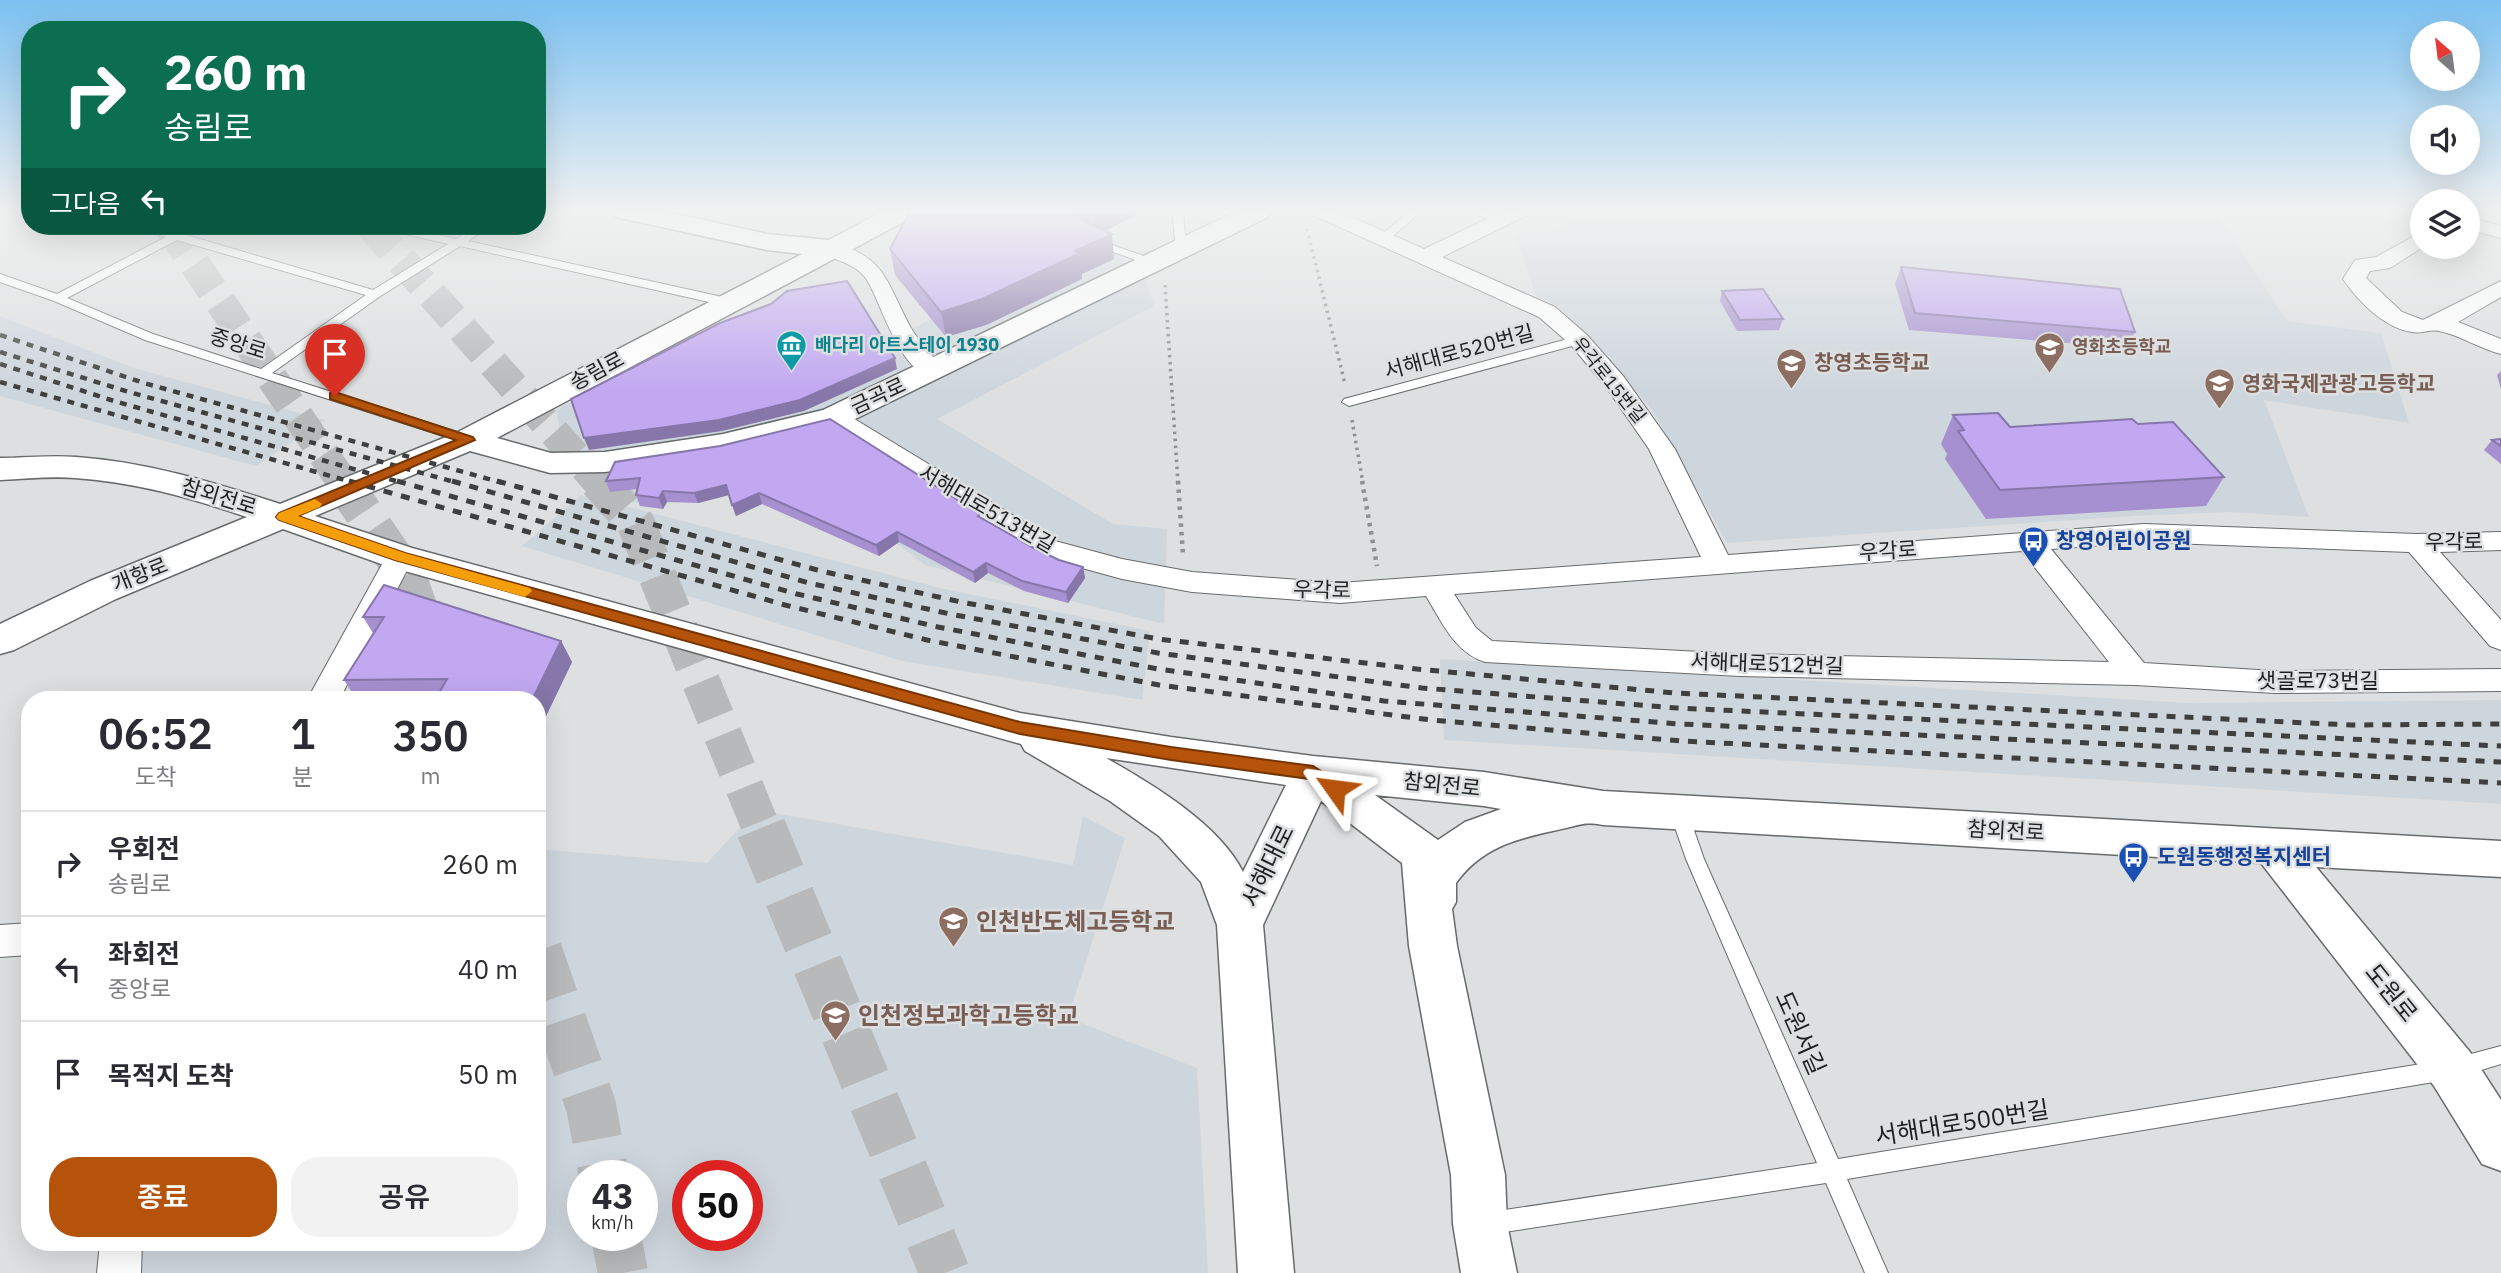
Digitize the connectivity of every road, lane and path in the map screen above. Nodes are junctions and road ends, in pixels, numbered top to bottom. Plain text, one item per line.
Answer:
1 (109, 270) edge
2 (296, 270) edge
3 (414, 270) edge
4 (589, 270) edge
5 (787, 270) edge
6 (872, 270) edge
7 (1154, 270) edge
8 (1162, 270) edge
9 (1455, 270) edge
10 (2360, 270) edge
11 (1158, 274) junction
12 (0, 278) edge
13 (2501, 288) edge
14 (375, 295) junction
15 (58, 298) junction
16 (727, 302) junction
17 (2439, 323) junction
18 (1579, 340) junction
19 (2501, 347) edge
20 (932, 371) junction
21 (265, 372) junction
22 (1349, 402) dead end
23 (834, 417) junction
24 (468, 440) junction
25 (0, 469) edge
26 (284, 517) junction
27 (2029, 541) junction
28 (2501, 541) edge
29 (2417, 543) junction
30 (400, 557) junction
31 (1719, 564) junction
32 (1184, 566) dead end
33 (1433, 584) junction
34 (1275, 589) joint
35 (2501, 639) edge
36 (0, 640) edge
37 (2135, 674) junction
38 (2501, 681) edge
39 (328, 691) edge
40 (1020, 728) junction
41 (1313, 772) junction
42 (1603, 808) junction
43 (1679, 813) junction
44 (2274, 846) junction
45 (2501, 859) edge
46 (1240, 925) junction
47 (21, 940) edge
48 (0, 941) edge
49 (1433, 946) junction
50 (2501, 1055) edge
51 (2452, 1069) junction
52 (2501, 1146) edge
53 (1832, 1171) junction
54 (1480, 1224) junction
55 (120, 1251) edge
56 (119, 1273) edge
57 (1266, 1273) edge
58 (1489, 1273) edge
59 (1877, 1273) edge

1 - 15 lane
2 - 14 lane
3 - 14 lane
4 - 16 lane
5 - 16 main road, 송림로
6 - 20 street
7 - 11 lane
8 - 11 main road, 금곡로
9 - 18 street, 우각로15번길
10 - 17 street
11 - 20 main road, 금곡로
11 - 32 path
12 - 15 lane, 중앙로
13 - 17 street
14 - 21 lane
15 - 21 lane, 중앙로
16 - 24 main road, 송림로
17 - 19 street
18 - 22 lane, 서해대로520번길
18 - 31 street, 우각로15번길
20 - 23 main road, 금곡로
21 - 24 lane, 중앙로
23 - 24 main road, 금곡로
23 - 34 street, 서해대로513번길
24 - 26 main road, 송림로
25 - 26 main road, 참외전로
26 - 30 main road, 참외전로
26 - 36 main road, 개항로
27 - 29 street, 우각로
27 - 31 street, 우각로
27 - 37 street
28 - 29 street, 우각로
29 - 35 street
30 - 39 street
30 - 40 main road, 참외전로
31 - 33 street, 우각로
33 - 34 street, 우각로
33 - 37 street, 서해대로512번길
37 - 38 street, 샛골로73번길
40 - 41 main road, 참외전로
40 - 46 main road
41 - 42 main road, 참외전로
41 - 46 main road, 서해대로
41 - 49 main road
42 - 43 main road, 참외전로
42 - 49 main road
43 - 44 main road, 참외전로
43 - 53 lane, 도원서길
44 - 45 main road, 참외전로
44 - 51 main road, 도원로
46 - 57 main road, 서해대로
47 - 48 street
49 - 54 main road
50 - 51 lane, 서해대로500번길
51 - 52 main road, 도원로
51 - 53 lane, 서해대로500번길
53 - 54 lane, 서해대로500번길
53 - 59 lane, 도원서길
54 - 58 main road
55 - 56 street

